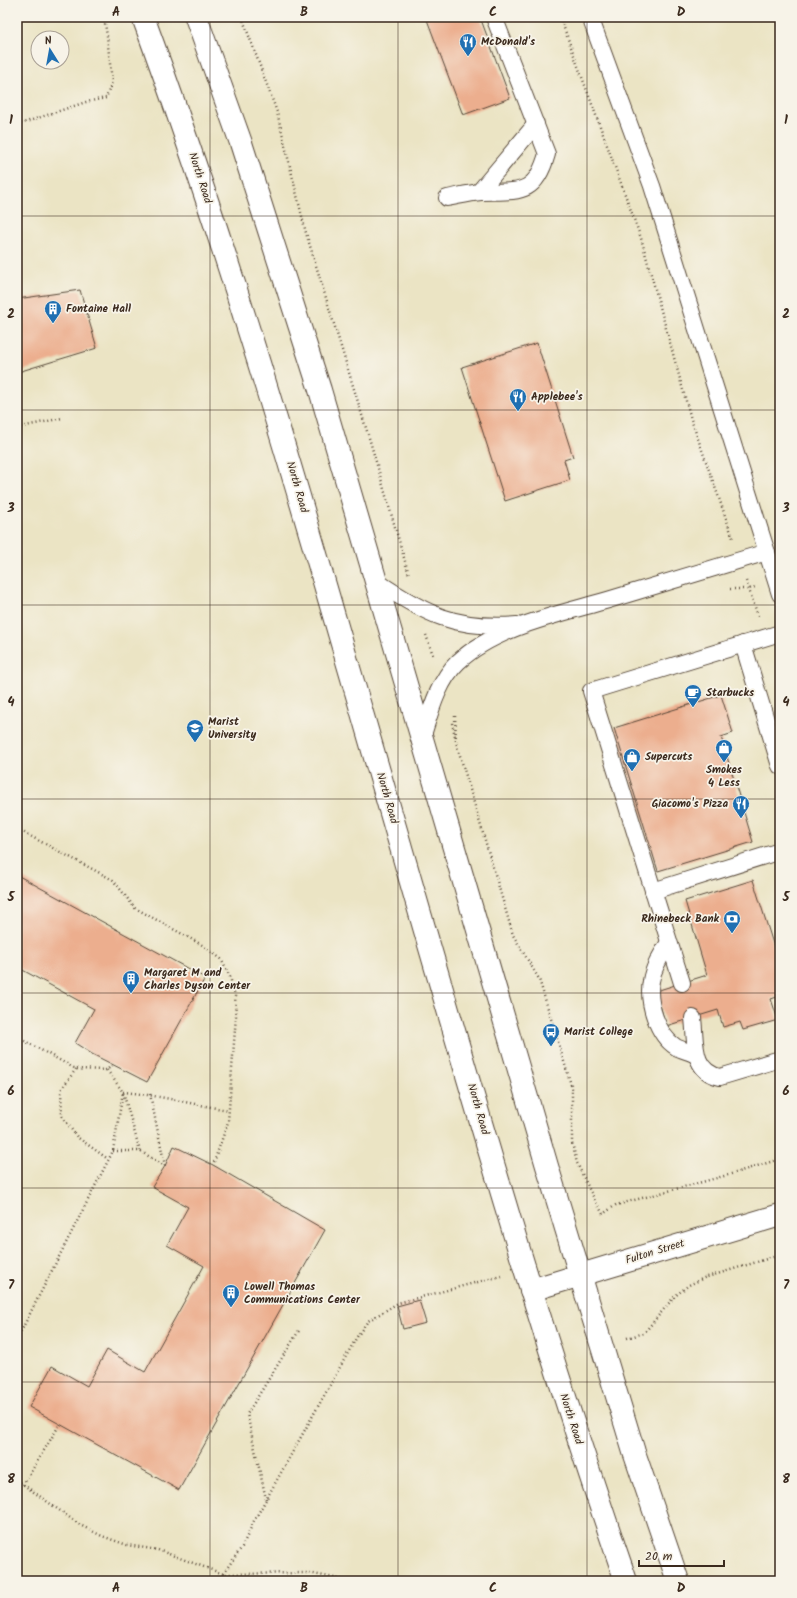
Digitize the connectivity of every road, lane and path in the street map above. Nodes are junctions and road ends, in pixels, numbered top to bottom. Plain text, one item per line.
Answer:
1 (104, 17) edge
2 (144, 17) edge
3 (196, 17) edge
4 (242, 17) edge
5 (494, 17) edge
6 (560, 17) edge
7 (590, 17) edge
8 (536, 124) junction
9 (17, 125) edge
10 (479, 192) junction
11 (447, 198) dead end
12 (62, 418) dead end
13 (17, 428) edge
14 (767, 552) junction
15 (740, 560) junction
16 (376, 581) junction
17 (723, 588) dead end
18 (780, 594) edge
19 (418, 607) junction
20 (529, 624) junction
21 (780, 633) edge
22 (742, 644) junction
23 (442, 685) junction
24 (457, 710) dead end
25 (422, 738) junction
26 (456, 742) junction
27 (780, 766) edge
28 (17, 828) edge
29 (780, 851) edge
30 (653, 891) junction
31 (669, 942) junction
32 (682, 983) dead end
33 (693, 1018) dead end
34 (17, 1038) edge
35 (696, 1055) junction
36 (780, 1059) edge
37 (112, 1065) dead end
38 (76, 1069) junction
39 (107, 1070) junction
40 (123, 1092) junction
41 (150, 1094) junction
42 (229, 1110) junction
43 (140, 1151) junction
44 (113, 1152) junction
45 (108, 1159) junction
46 (780, 1159) edge
47 (213, 1165) dead end
48 (780, 1215) edge
49 (780, 1256) edge
50 (580, 1275) junction
51 (503, 1284) dead end
52 (531, 1290) junction
53 (300, 1329) dead end
54 (644, 1333) dead end
55 (17, 1339) edge
56 (60, 1424) dead end
57 (17, 1480) edge
58 (23, 1485) junction
59 (266, 1500) junction
60 (223, 1574) junction
61 (221, 1581) edge
62 (349, 1581) edge
63 (626, 1581) edge
64 (678, 1581) edge

1 - 9 path
2 - 52 main road, North Road
3 - 16 main road
4 - 19 path
5 - 8 lane
6 - 15 path
7 - 14 lane
8 - 10 lane
8 - 10 lane
10 - 11 lane
12 - 13 path
14 - 15 lane
14 - 18 lane
15 - 17 path
15 - 20 lane
16 - 19 lane
16 - 25 main road
19 - 20 lane
19 - 23 path
20 - 23 lane
21 - 22 lane
22 - 27 lane
22 - 30 lane
23 - 25 lane
23 - 26 path
24 - 26 path
25 - 50 main road
26 - 46 path
28 - 42 path
29 - 30 lane
30 - 31 lane
31 - 32 lane
31 - 35 lane
33 - 35 lane
34 - 38 path
35 - 36 lane
37 - 39 path
38 - 39 path
38 - 45 path
39 - 40 path
40 - 41 path
40 - 43 path
40 - 44 path
41 - 42 path
41 - 43 path
42 - 47 path
43 - 44 path
44 - 45 path
45 - 55 path
48 - 50 main road, Fulton Street
49 - 54 path
50 - 52 main road, Fulton Street
50 - 64 main road
51 - 59 path
52 - 63 main road, North Road
53 - 59 path
56 - 58 path
57 - 58 path
58 - 60 path
59 - 60 path
60 - 61 path
60 - 62 path

